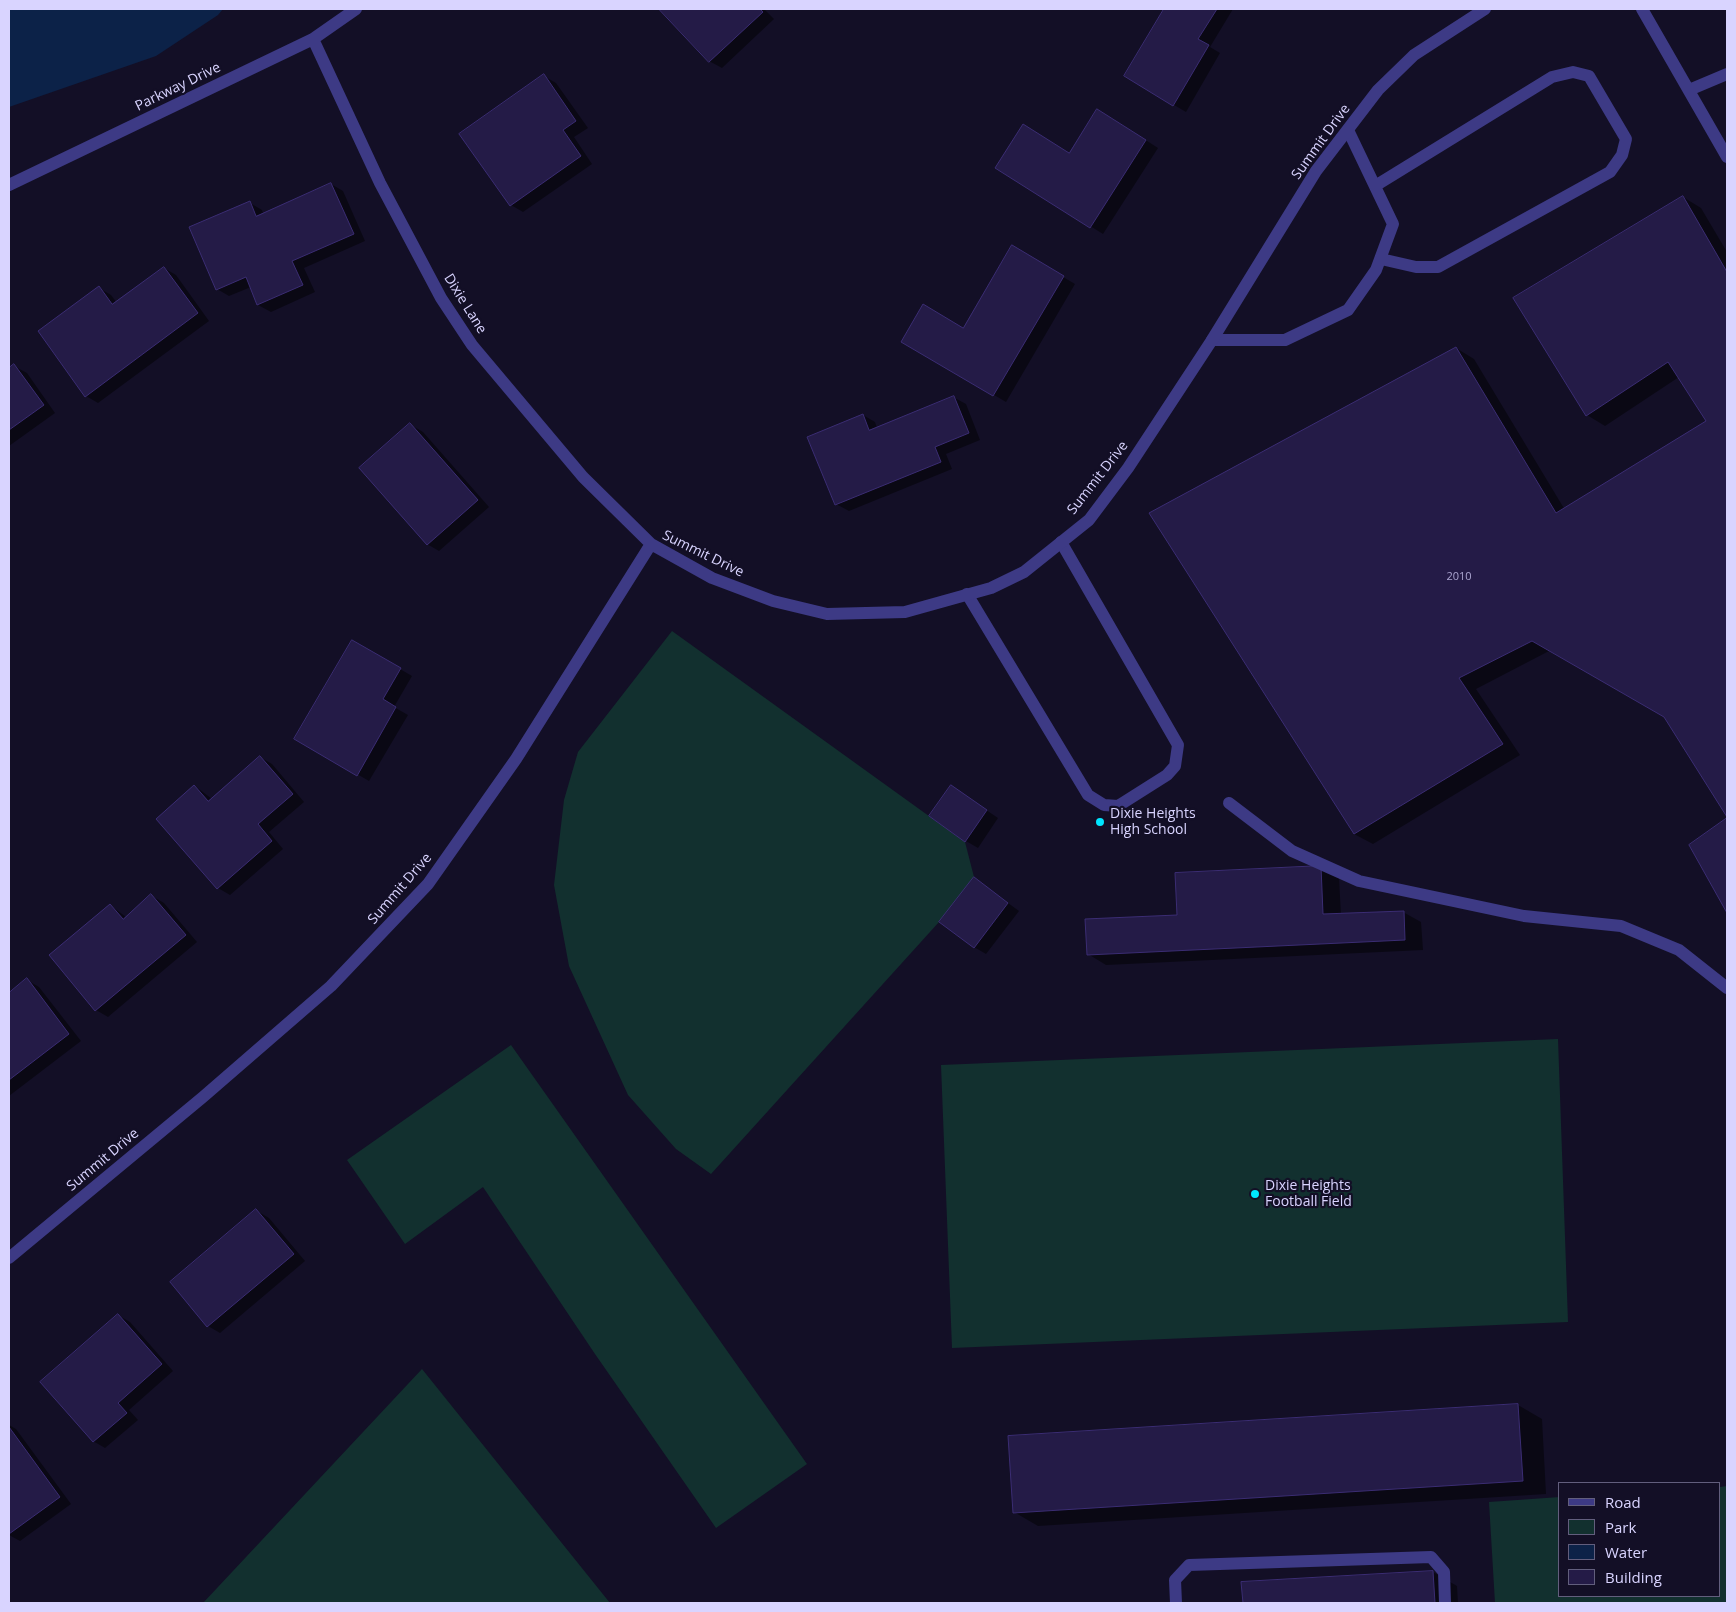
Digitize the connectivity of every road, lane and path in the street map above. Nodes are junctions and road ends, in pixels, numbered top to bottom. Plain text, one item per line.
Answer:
1 (356, 9) edge
2 (1484, 9) edge
3 (1642, 9) edge
4 (313, 39) junction
5 (1727, 74) edge
6 (1689, 90) junction
7 (1348, 130) junction
8 (1727, 157) edge
9 (9, 185) edge
10 (1375, 186) junction
11 (1381, 258) junction
12 (1212, 340) junction
13 (1061, 542) junction
14 (651, 544) junction
15 (967, 594) junction
16 (1230, 803) dead end
17 (1727, 988) edge
18 (9, 1258) edge
19 (1176, 1603) edge
20 (1445, 1603) edge

1 - 4 street, Parkway Drive
2 - 7 street, Summit Drive
3 - 6 street
4 - 9 street, Parkway Drive
4 - 14 street, Dixie Lane
5 - 6 street
6 - 8 street
7 - 10 street
7 - 12 street, Summit Drive
10 - 11 street
10 - 11 street
11 - 12 street
12 - 13 street, Summit Drive
13 - 15 street, Summit Drive
13 - 15 street
14 - 15 street, Summit Drive
14 - 18 street, Summit Drive
16 - 17 street
19 - 20 street

